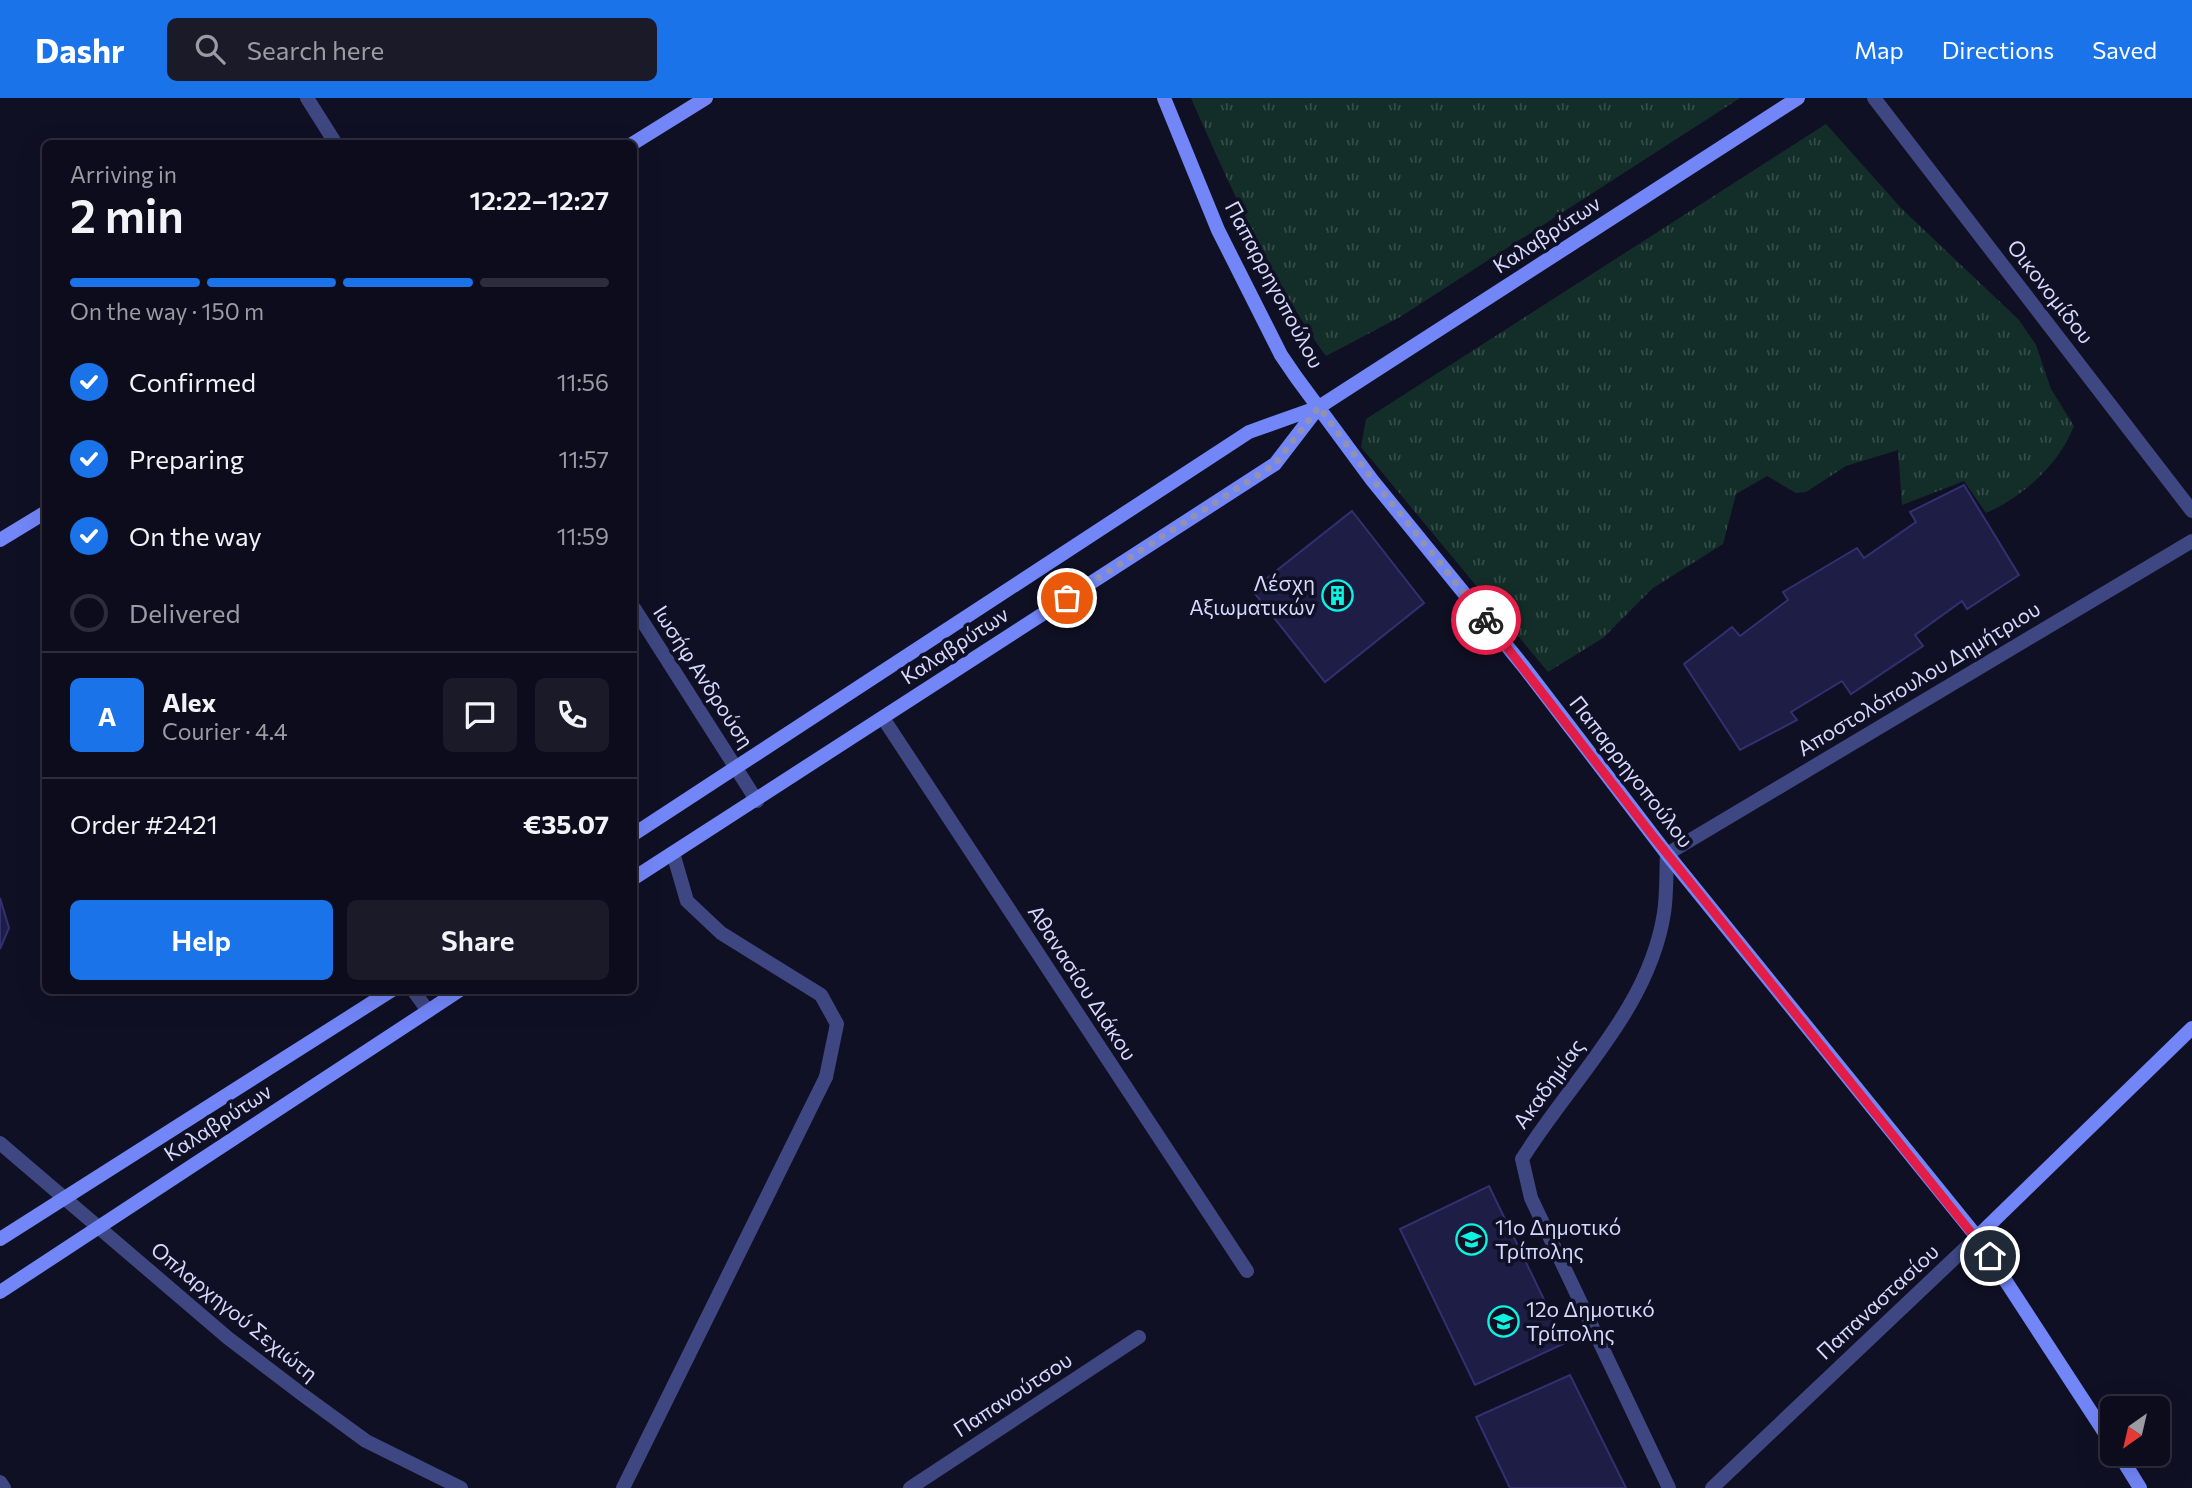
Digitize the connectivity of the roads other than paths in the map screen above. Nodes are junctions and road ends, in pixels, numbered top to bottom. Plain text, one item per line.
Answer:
1 (307, 98) edge
2 (706, 98) edge
3 (1164, 98) edge
4 (1798, 98) edge
5 (1874, 98) edge
6 (333, 140) edge
7 (637, 141) edge
8 (1319, 407) junction
9 (2192, 511) edge
10 (42, 514) edge
11 (0, 540) edge
12 (2192, 541) edge
13 (637, 613) edge
14 (883, 718) junction
15 (736, 768) junction
16 (758, 801) junction
17 (637, 832) edge
18 (673, 853) junction
19 (1667, 853) junction
20 (637, 876) edge
21 (386, 994) edge
22 (415, 994) edge
23 (454, 994) edge
24 (428, 1011) junction
25 (2192, 1028) edge
26 (0, 1143) edge
27 (64, 1196) junction
28 (97, 1227) junction
29 (1977, 1237) junction
30 (0, 1239) edge
31 (1247, 1271) dead end
32 (0, 1292) edge
33 (1139, 1337) dead end
34 (2100, 1426) edge
35 (2126, 1466) edge
36 (0, 1482) edge
37 (4, 1488) edge
38 (461, 1488) edge
39 (623, 1488) edge
40 (910, 1488) edge
41 (1669, 1488) edge
42 (1712, 1488) edge
43 (2140, 1488) edge

1 - 6 street
2 - 7 main road
3 - 8 main road, Παπαρρηγοπούλου
4 - 8 main road, Καλαβρύτων
5 - 9 street, Οικονομίδου
8 - 14 main road, Καλαβρύτων
8 - 15 main road, Καλαβρύτων
8 - 19 main road, Παπαρρηγοπούλου
10 - 11 main road
12 - 19 street, Αποστολόπουλου Δημήτριου
13 - 15 street, Ιωσήφ Ανδρούση
14 - 16 main road, Καλαβρύτων
14 - 31 street, Αθανασίου Διάκου
15 - 16 street, Ιωσήφ Ανδρούση
15 - 17 main road, Καλαβρύτων
16 - 18 main road, Καλαβρύτων
18 - 20 main road, Καλαβρύτων
18 - 39 street
19 - 29 main road, Παπαρρηγοπούλου
19 - 41 street, Ακαδημίας
21 - 27 main road, Καλαβρύτων
22 - 24 street
23 - 24 main road, Καλαβρύτων
24 - 28 main road, Καλαβρύτων
25 - 29 main road, Παπαναστασίου
26 - 27 street, Οπλαρχηγού Σεχιώτη
27 - 28 street, Οπλαρχηγού Σεχιώτη
27 - 30 main road, Καλαβρύτων
28 - 32 main road, Καλαβρύτων
28 - 38 street, Οπλαρχηγού Σεχιώτη
29 - 34 main road, Παπαρρηγοπούλου
29 - 42 street, Παπαναστασίου
33 - 40 street, Παπανούτσου
35 - 43 main road
36 - 37 street

